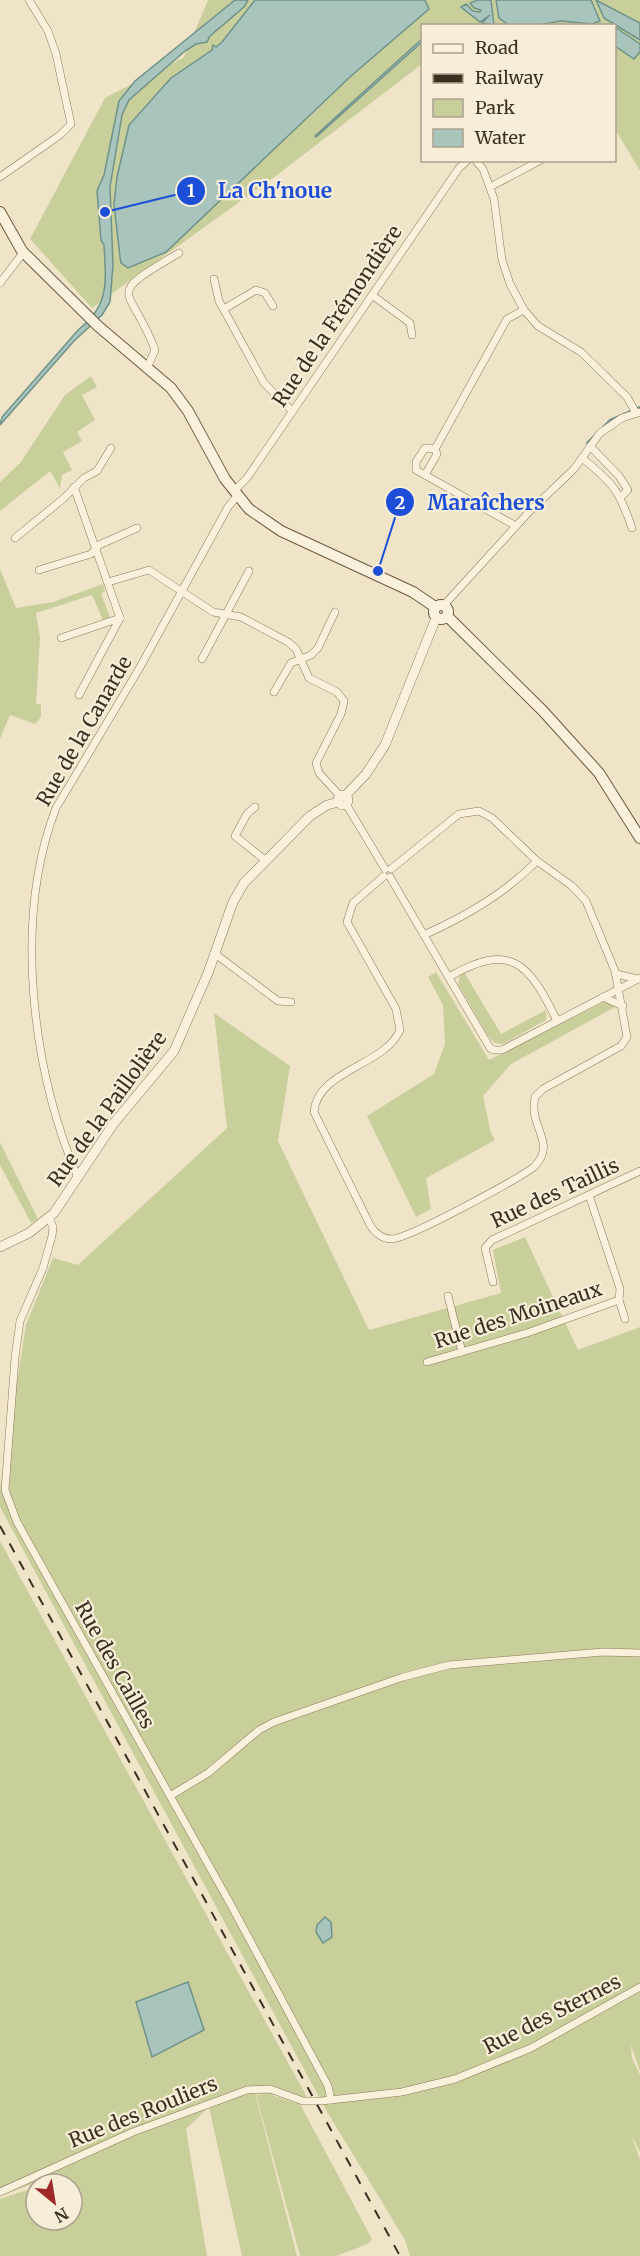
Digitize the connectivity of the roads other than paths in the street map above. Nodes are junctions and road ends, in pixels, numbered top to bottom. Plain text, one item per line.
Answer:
1 (28, 0) edge
2 (466, 162) edge
3 (477, 162) edge
4 (537, 162) edge
5 (0, 177) edge
6 (490, 187) junction
7 (0, 212) edge
8 (23, 253) junction
9 (178, 253) dead end
10 (214, 279) dead end
11 (0, 283) edge
12 (372, 295) junction
13 (273, 306) dead end
14 (224, 309) junction
15 (524, 310) junction
16 (412, 335) dead end
17 (148, 366) junction
18 (636, 410) edge
19 (292, 411) junction
20 (590, 446) junction
21 (111, 448) dead end
22 (435, 449) junction
23 (582, 458) junction
24 (425, 475) junction
25 (74, 488) junction
26 (236, 493) junction
27 (621, 496) junction
28 (516, 526) junction
29 (137, 528) dead end
30 (632, 528) dead end
31 (15, 538) dead end
32 (96, 549) junction
33 (39, 570) dead end
34 (249, 571) dead end
35 (108, 582) junction
36 (181, 592) junction
37 (335, 612) dead end
38 (441, 612) junction
39 (225, 615) junction
40 (120, 618) junction
41 (60, 638) dead end
42 (202, 659) dead end
43 (302, 660) junction
44 (274, 692) dead end
45 (79, 695) dead end
46 (343, 799) junction
47 (255, 807) dead end
48 (640, 838) edge
49 (265, 860) junction
50 (537, 861) junction
51 (388, 873) junction
52 (424, 935) junction
53 (214, 953) junction
54 (616, 974) junction
55 (449, 977) junction
56 (639, 978) edge
57 (620, 988) junction
58 (603, 997) junction
59 (291, 1002) dead end
60 (623, 1006) junction
61 (557, 1021) junction
62 (640, 1172) edge
63 (78, 1178) junction
64 (589, 1195) junction
65 (49, 1218) junction
66 (0, 1247) edge
67 (492, 1282) dead end
68 (448, 1296) dead end
69 (619, 1300) junction
70 (625, 1319) dead end
71 (462, 1352) junction
72 (427, 1362) dead end
73 (640, 1653) edge
74 (170, 1796) junction
75 (640, 1988) edge
76 (331, 2100) junction
77 (303, 2101) joint
78 (0, 2192) edge

1 - 5 street
2 - 12 street, Rue de la Frémondière
3 - 6 street
4 - 6 street
6 - 15 street
7 - 8 main road
8 - 11 street
8 - 17 main road
9 - 17 street
10 - 14 street
12 - 16 street
12 - 19 street, Rue de la Frémondière
13 - 14 street
14 - 19 street
15 - 18 street
15 - 22 street
17 - 26 main road
18 - 20 street
19 - 26 street, Rue de la Frémondière
20 - 23 street
20 - 27 street
21 - 25 street
22 - 24 street
22 - 24 street
23 - 27 street
23 - 28 street
24 - 28 street
25 - 31 street
25 - 32 street
26 - 36 street, Rue de la Canarde
26 - 38 main road
27 - 30 street
28 - 38 street
29 - 32 street
32 - 33 street
32 - 35 street
34 - 39 street
35 - 36 street
35 - 40 street
36 - 39 street
36 - 63 street, Rue de la Canarde
37 - 43 street
38 - 46 street, Rue de la Paillolière
38 - 48 main road
39 - 42 street
39 - 43 street
40 - 41 street
40 - 45 street
43 - 44 street
43 - 46 street
46 - 49 street, Rue de la Paillolière
46 - 51 street
47 - 49 street
49 - 53 street, Rue de la Paillolière
50 - 51 street
50 - 52 street
50 - 54 street
51 - 52 street
51 - 60 street
52 - 55 street
53 - 59 street
53 - 63 street, Rue de la Paillolière
54 - 56 street
54 - 57 street
55 - 61 street
55 - 61 street
56 - 57 street
57 - 58 street
57 - 60 street
58 - 60 street
58 - 61 street
62 - 64 street, Rue des Taillis
63 - 65 street, Rue de la Paillolière
64 - 67 street, Rue des Taillis
64 - 69 street
65 - 66 street, Rue de la Paillolière
65 - 74 street, Rue des Cailles
68 - 71 street
69 - 70 street
69 - 71 street, Rue des Moineaux
71 - 72 street, Rue des Moineaux
73 - 74 street
74 - 76 street, Rue des Cailles
75 - 76 street, Rue des Sternes
76 - 77 street, Rue des Sternes
77 - 78 street, Rue des Rouliers

